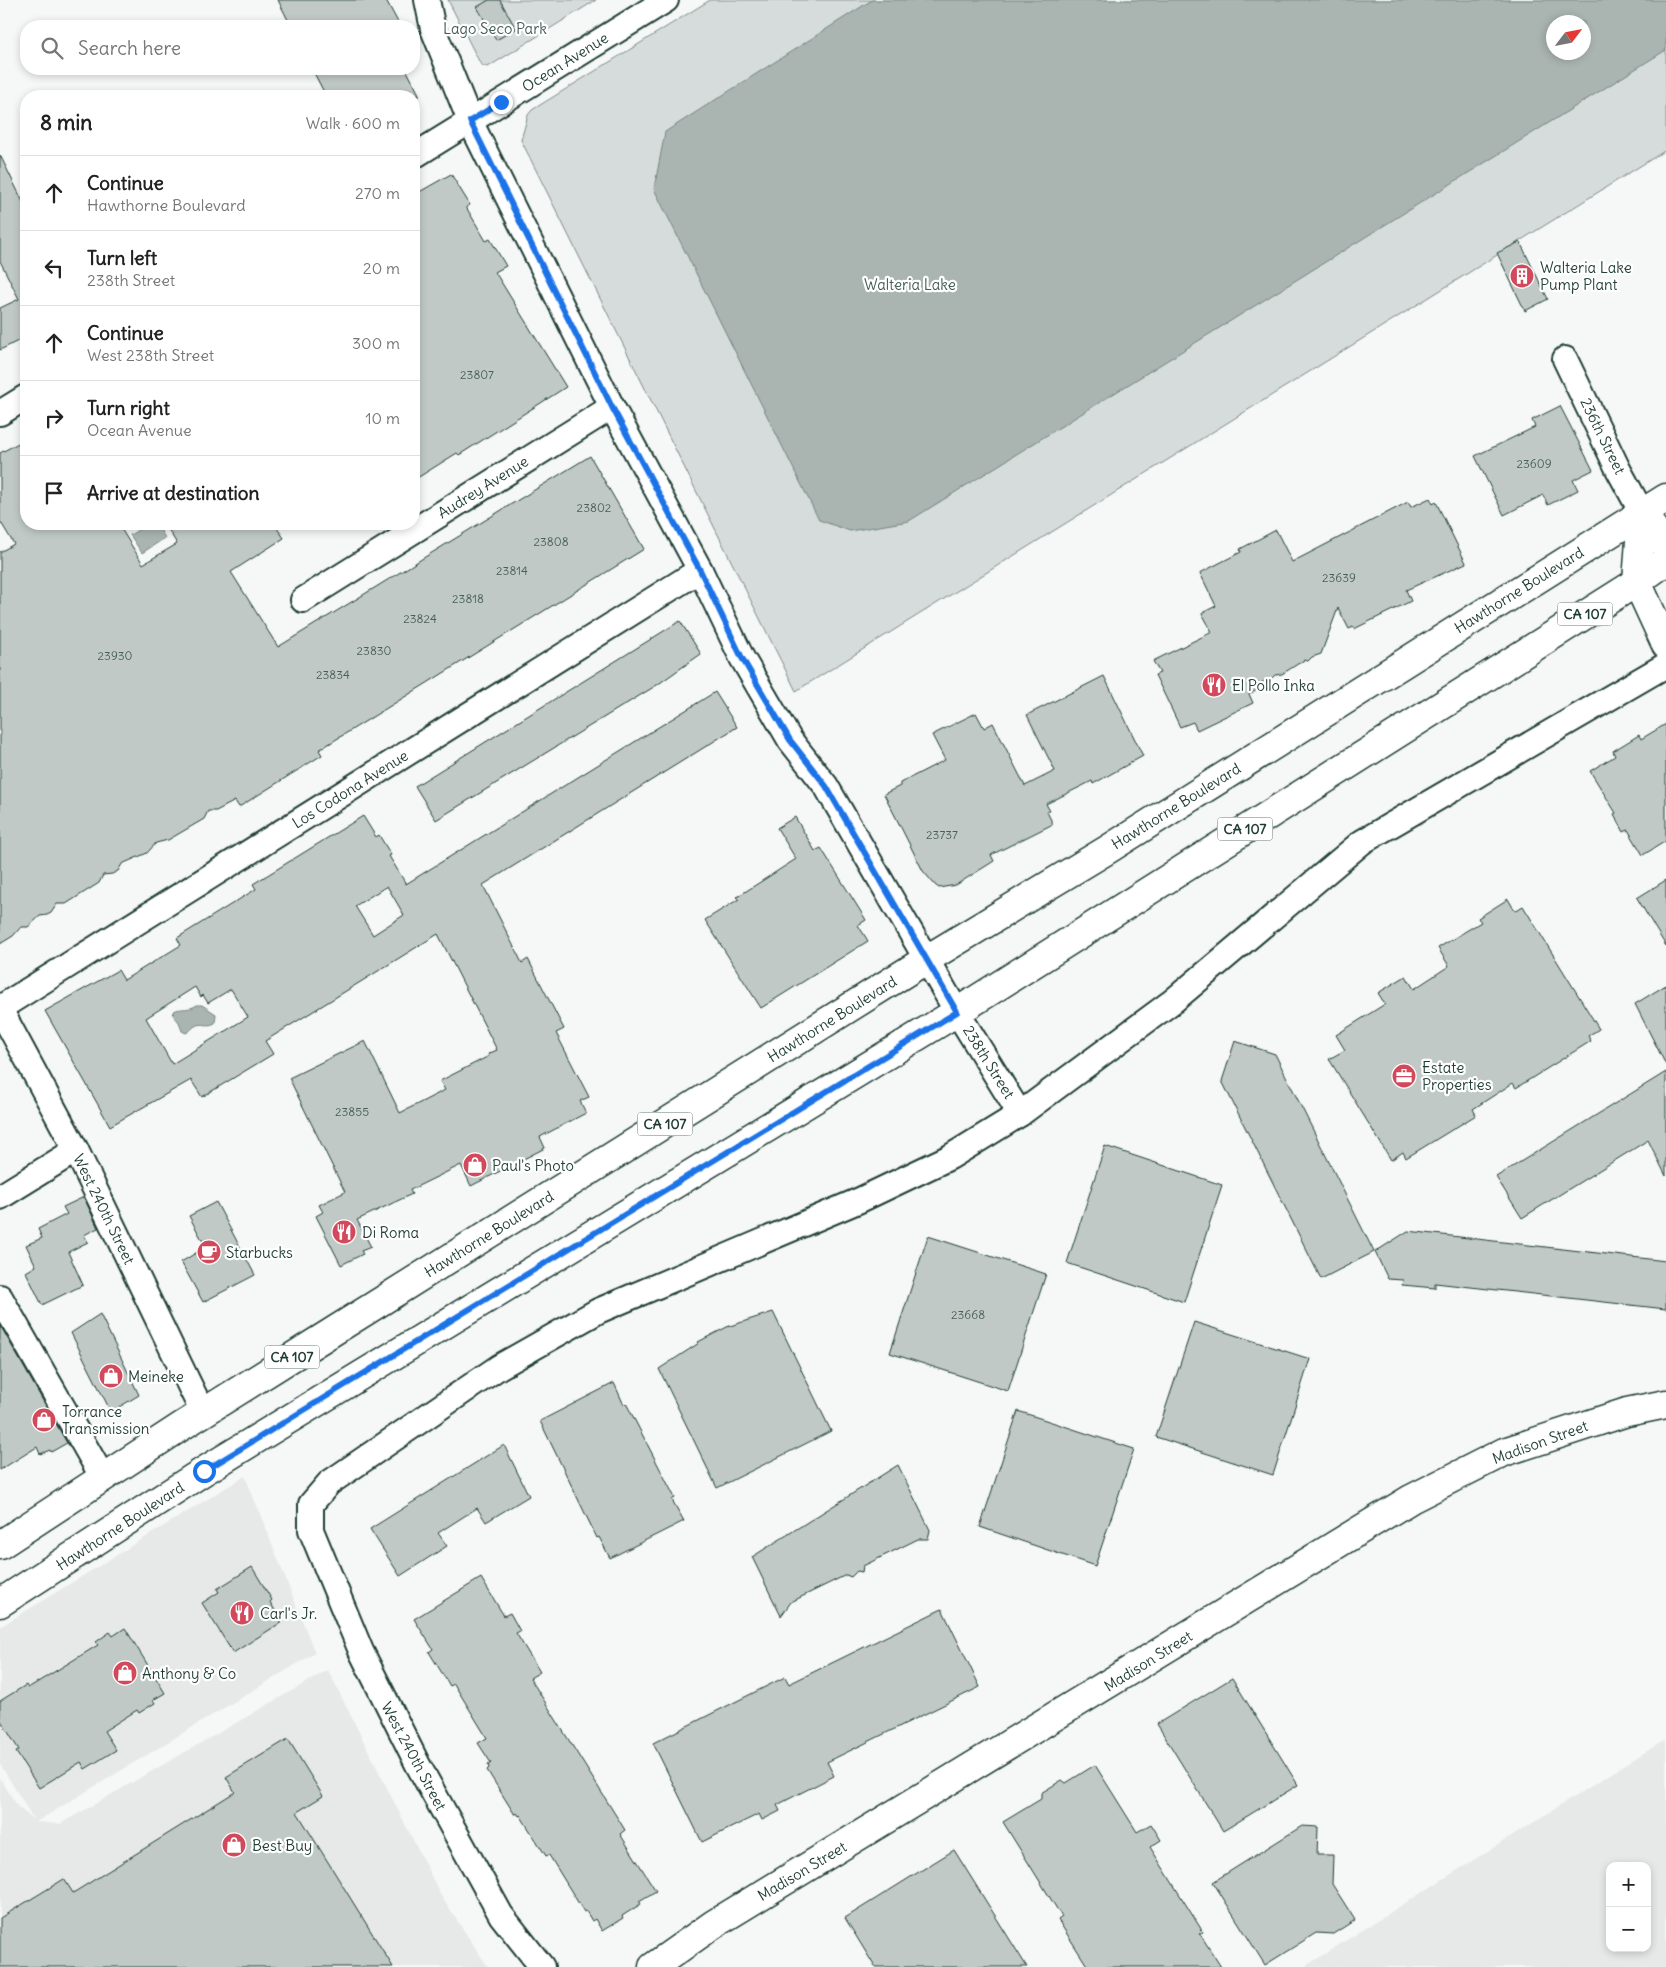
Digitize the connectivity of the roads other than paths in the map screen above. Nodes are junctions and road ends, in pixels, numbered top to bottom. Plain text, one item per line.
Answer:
1 (427, 0) edge
2 (666, 0) edge
3 (470, 121) junction
4 (420, 152) edge
5 (1565, 359) dead end
6 (20, 401) edge
7 (612, 407) junction
8 (0, 413) edge
9 (1666, 498) edge
10 (1642, 513) junction
11 (420, 527) edge
12 (415, 530) edge
13 (1666, 546) edge
14 (1666, 561) edge
15 (700, 570) junction
16 (1637, 582) junction
17 (303, 600) dead end
18 (1666, 645) edge
19 (1666, 665) edge
20 (927, 959) junction
21 (0, 1008) edge
22 (957, 1012) junction
23 (1020, 1114) junction
24 (76, 1150) junction
25 (0, 1197) edge
26 (0, 1298) edge
27 (1666, 1404) edge
28 (203, 1413) junction
29 (103, 1478) junction
30 (0, 1545) edge
31 (0, 1603) edge
32 (542, 1967) edge
33 (653, 1967) edge

1 - 3 street, 238th Street
2 - 3 street, Ocean Avenue
3 - 4 street, Ocean Avenue
3 - 7 street, 238th Street
5 - 10 street, 236th Street
6 - 8 street
7 - 11 street, Audrey Avenue
7 - 15 street, 238th Street
9 - 10 main road, Hawthorne Boulevard / CA 107
10 - 13 main road
10 - 16 main road
10 - 20 main road, Hawthorne Boulevard / CA 107
12 - 17 street, Audrey Avenue
14 - 16 main road, Hawthorne Boulevard / CA 107
15 - 20 street, 238th Street
15 - 21 street, Los Codona Avenue
16 - 18 main road
16 - 22 main road, Hawthorne Boulevard / CA 107
19 - 23 street
20 - 22 street, 238th Street
20 - 28 main road, Hawthorne Boulevard / CA 107
21 - 24 street, West 240th Street
22 - 23 street, 238th Street
22 - 31 main road, Hawthorne Boulevard / CA 107
23 - 32 street, West 240th Street
24 - 25 street
24 - 28 street, West 240th Street
26 - 29 street
27 - 33 main road, Madison Street
28 - 29 main road, Hawthorne Boulevard / CA 107
29 - 30 main road, Hawthorne Boulevard / CA 107

